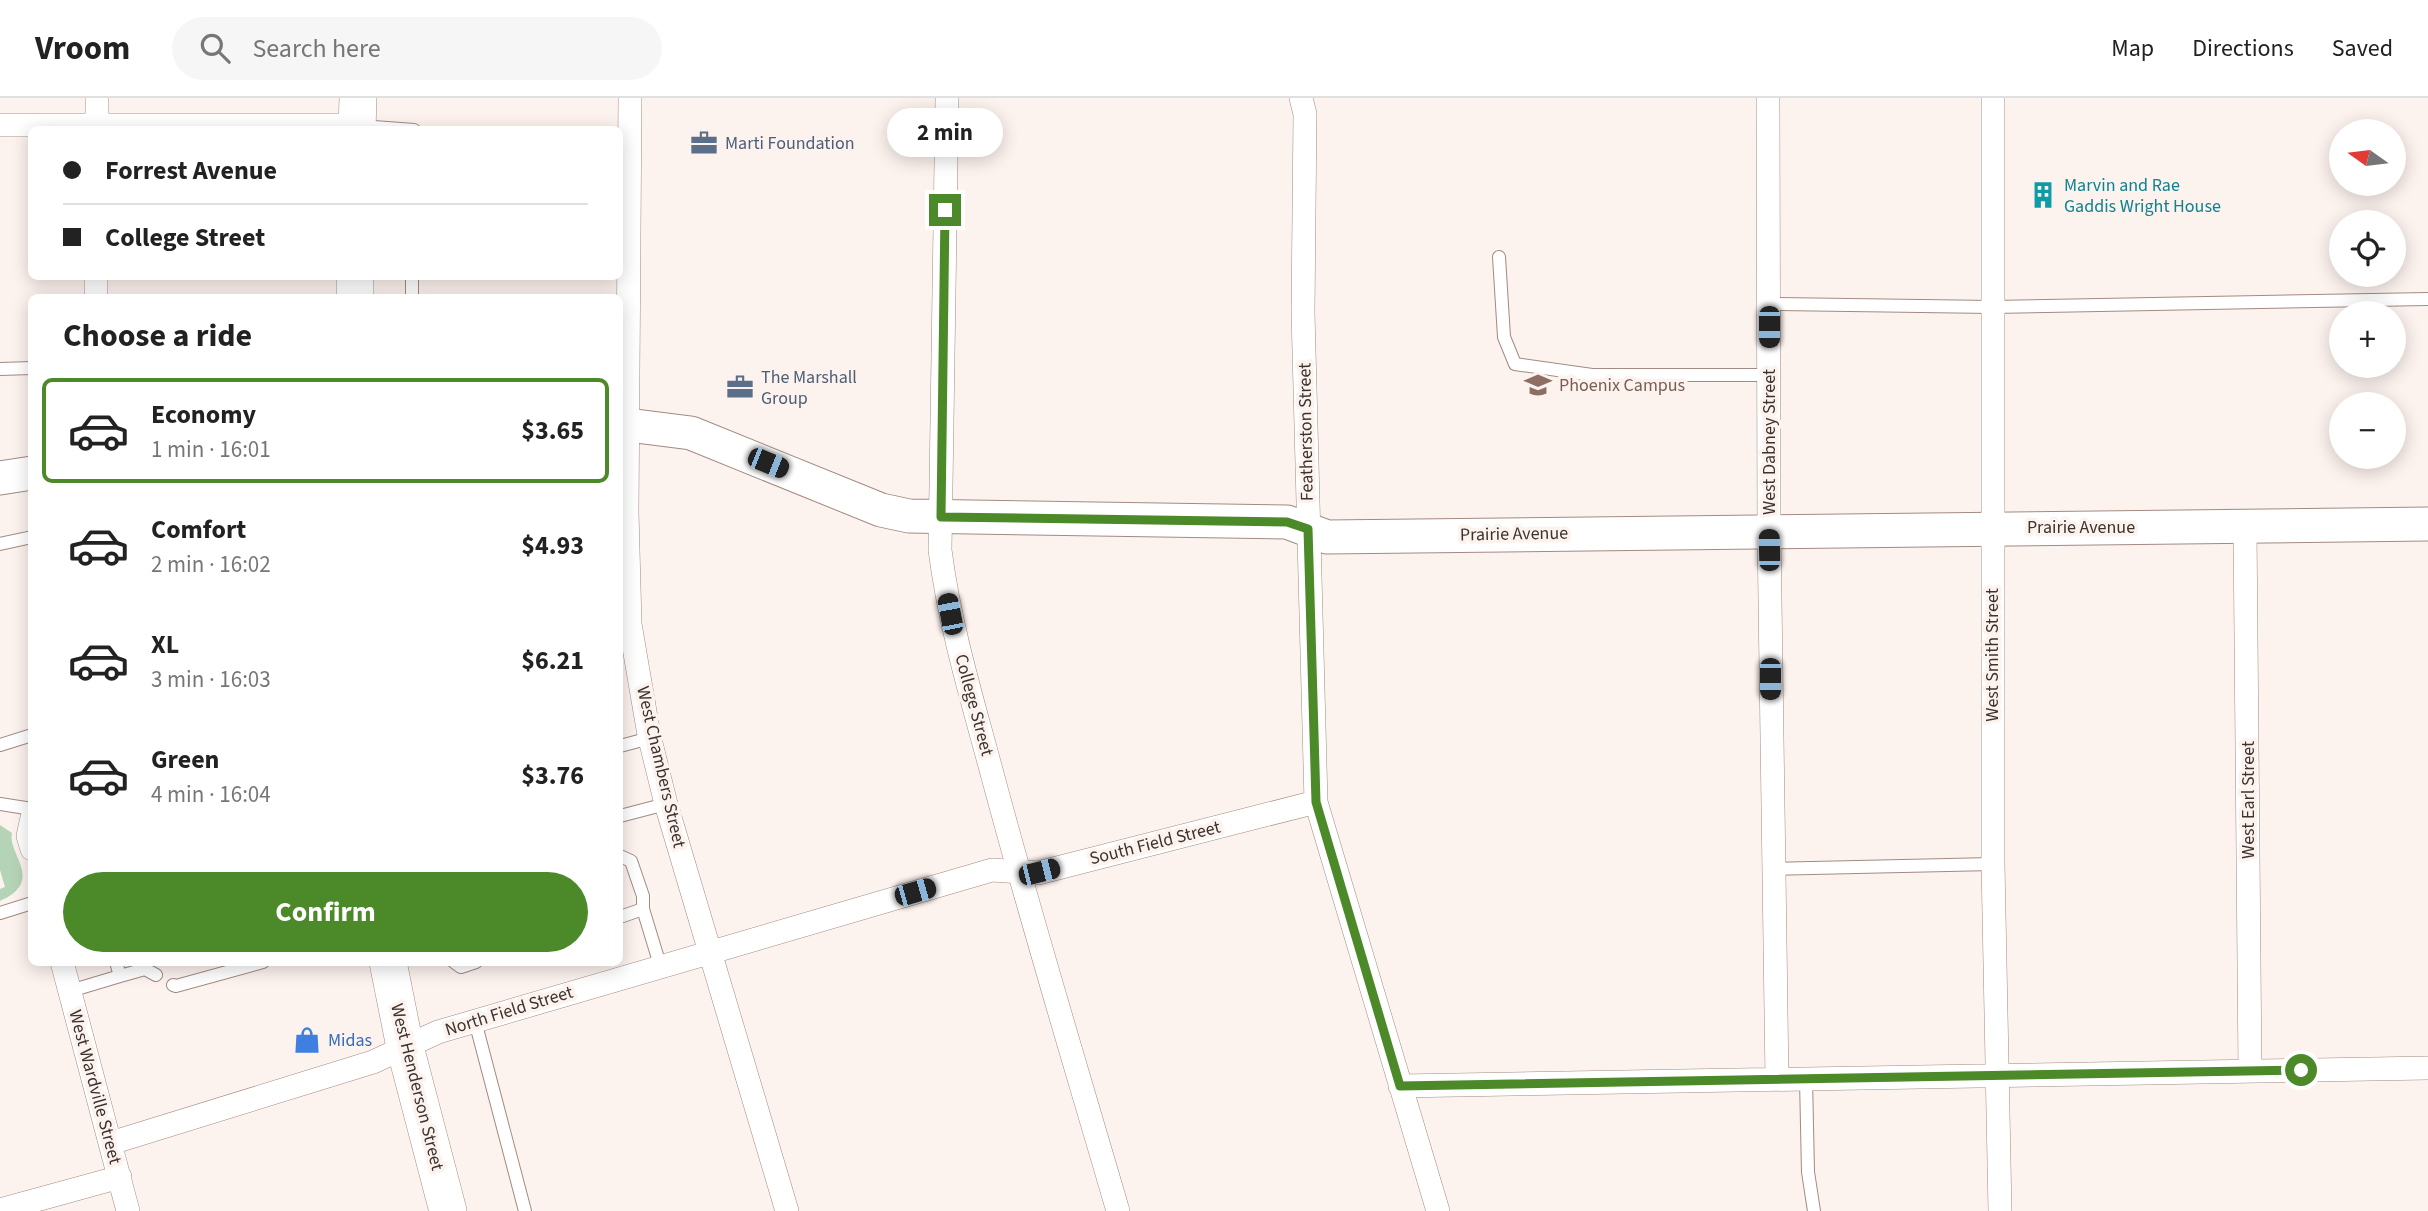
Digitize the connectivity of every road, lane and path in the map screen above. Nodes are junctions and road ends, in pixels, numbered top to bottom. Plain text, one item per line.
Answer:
1 (97, 98) edge
2 (630, 98) edge
3 (947, 98) edge
4 (1301, 98) edge
5 (1768, 98) edge
6 (1993, 98) edge
7 (358, 118) edge
8 (0, 125) edge
9 (48, 126) edge
10 (97, 126) edge
11 (303, 126) edge
12 (395, 126) edge
13 (1499, 257) dead end
14 (2428, 299) edge
15 (1769, 304) junction
16 (1992, 307) junction
17 (625, 367) edge
18 (28, 368) edge
19 (0, 369) edge
20 (1769, 375) junction
21 (624, 425) edge
22 (28, 474) edge
23 (0, 478) edge
24 (941, 517) junction
25 (2428, 524) edge
26 (1992, 527) junction
27 (2245, 528) junction
28 (1308, 529) junction
29 (1769, 531) junction
30 (28, 538) edge
31 (0, 544) edge
32 (28, 736) edge
33 (650, 738) junction
34 (0, 745) edge
35 (623, 745) edge
36 (1316, 802) junction
37 (0, 804) edge
38 (666, 804) junction
39 (28, 808) edge
40 (623, 815) edge
41 (623, 857) edge
42 (1993, 864) junction
43 (1772, 869) junction
44 (1018, 871) junction
45 (28, 904) edge
46 (643, 909) junction
47 (0, 913) edge
48 (623, 916) edge
49 (710, 951) junction
50 (660, 965) junction
51 (63, 966) edge
52 (117, 966) edge
53 (248, 966) edge
54 (389, 966) edge
55 (156, 975) dead end
56 (120, 976) junction
57 (173, 985) dead end
58 (70, 991) junction
59 (475, 1021) junction
60 (405, 1046) junction
61 (2428, 1068) edge
62 (2250, 1072) junction
63 (1997, 1075) junction
64 (1806, 1079) junction
65 (1777, 1080) junction
66 (1400, 1086) junction
67 (111, 1143) junction
68 (120, 1177) junction
69 (0, 1210) edge
70 (128, 1211) edge
71 (448, 1211) edge
72 (525, 1211) edge
73 (787, 1211) edge
74 (1118, 1211) edge
75 (1438, 1211) edge
76 (1814, 1211) edge
77 (2000, 1211) edge

1 - 10 street
2 - 17 street, West Chambers Street
3 - 24 street, College Street
4 - 28 street, Featherston Street
5 - 15 street, West Dabney Street
6 - 16 street, West Smith Street
7 - 11 street
7 - 12 lane
8 - 9 street
13 - 20 lane
14 - 16 lane
15 - 16 lane
15 - 20 street, West Dabney Street
16 - 26 street, West Smith Street
17 - 21 street, West Chambers Street
18 - 19 lane
20 - 29 street, West Dabney Street
21 - 24 street, Prairie Avenue
21 - 33 street, West Chambers Street
22 - 23 street
24 - 28 street, Prairie Avenue
24 - 44 street, College Street
25 - 27 street, Prairie Avenue
26 - 27 street, Prairie Avenue
26 - 29 street, Prairie Avenue
26 - 42 street, West Smith Street
27 - 62 street, West Earl Street
28 - 29 street, Prairie Avenue
28 - 36 street, Featherston Street
29 - 43 street, West Dabney Street
30 - 31 lane
32 - 34 lane
33 - 35 lane
33 - 38 street, West Chambers Street
36 - 44 street, South Field Street
36 - 66 street, Featherston Street
37 - 39 lane
38 - 40 lane
38 - 49 street, West Chambers Street
41 - 46 lane
42 - 43 lane
42 - 63 street, West Smith Street
43 - 65 street, West Dabney Street
44 - 49 street, South Field Street
44 - 74 street, College Street
45 - 47 lane
46 - 48 lane
46 - 50 lane
49 - 50 street, North Field Street
49 - 73 street, West Chambers Street
50 - 59 street, North Field Street
51 - 58 street, West Wardville Street
52 - 56 lane
53 - 57 lane
54 - 60 main road, West Henderson Street
55 - 56 lane
56 - 58 lane
58 - 67 street, West Wardville Street
59 - 60 street, North Field Street
59 - 72 lane
60 - 67 street, North Field Street
60 - 71 main road, West Henderson Street
61 - 62 street
62 - 63 street
63 - 64 street
63 - 77 street, West Smith Street
64 - 65 street
64 - 76 lane
65 - 66 street
66 - 75 street, Featherston Street
67 - 68 street, West Wardville Street
68 - 69 street
68 - 70 street, West Wardville Street

